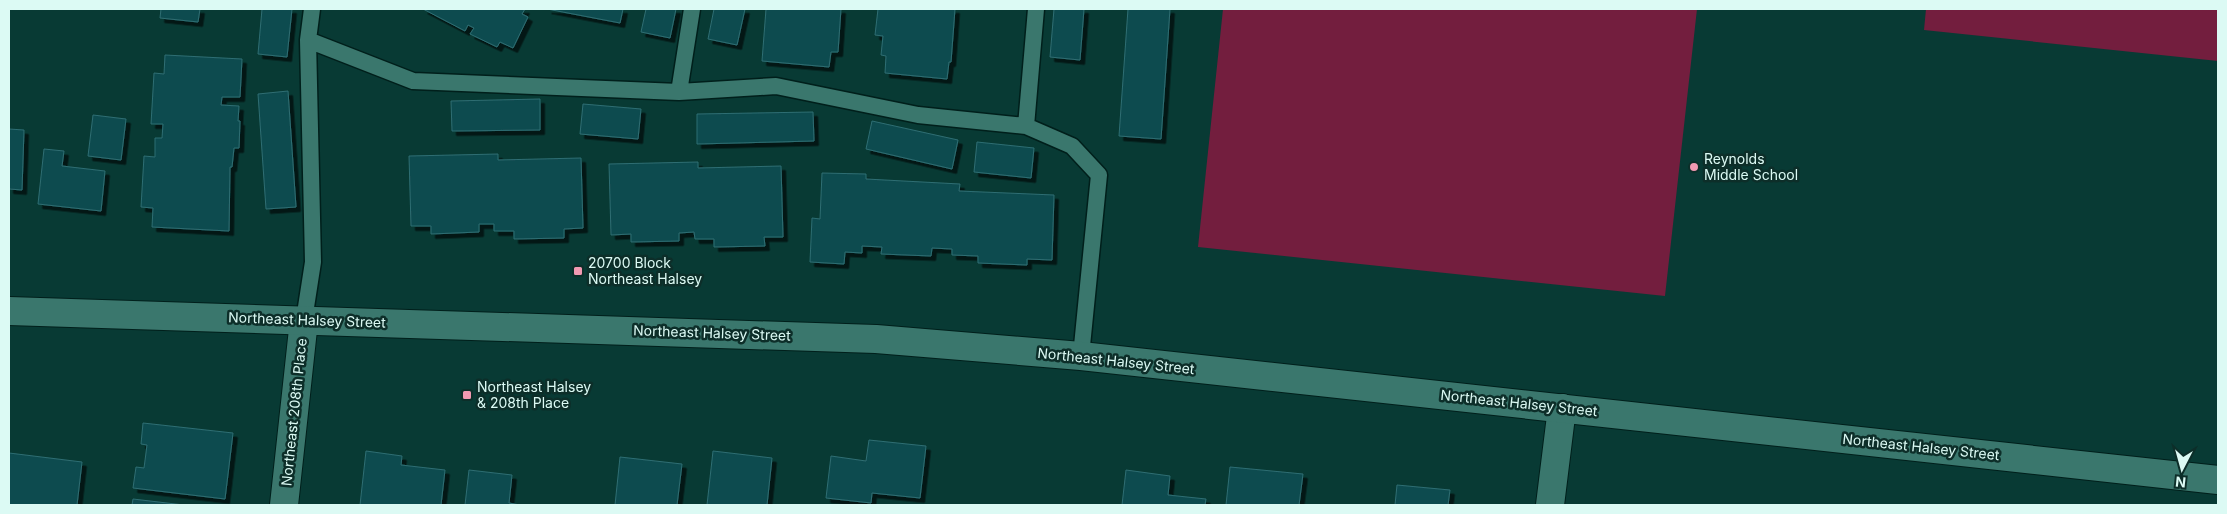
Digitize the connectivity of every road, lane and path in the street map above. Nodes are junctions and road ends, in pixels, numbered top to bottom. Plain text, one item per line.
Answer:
1 (312, 9) edge
2 (692, 9) edge
3 (1036, 9) edge
4 (308, 40) junction
5 (679, 92) junction
6 (1026, 126) junction
7 (9, 312) edge
8 (304, 320) junction
9 (1081, 356) junction
10 (1562, 408) junction
11 (2218, 480) edge
12 (284, 505) edge
13 (1550, 505) edge

1 - 4 lane
2 - 5 lane
3 - 6 lane
4 - 5 lane
4 - 8 lane
5 - 6 lane
6 - 9 lane
7 - 8 street, Northeast Halsey Street
8 - 9 street, Northeast Halsey Street
8 - 12 street, Northeast 208th Place
9 - 10 street, Northeast Halsey Street
10 - 11 street, Northeast Halsey Street
10 - 13 street

